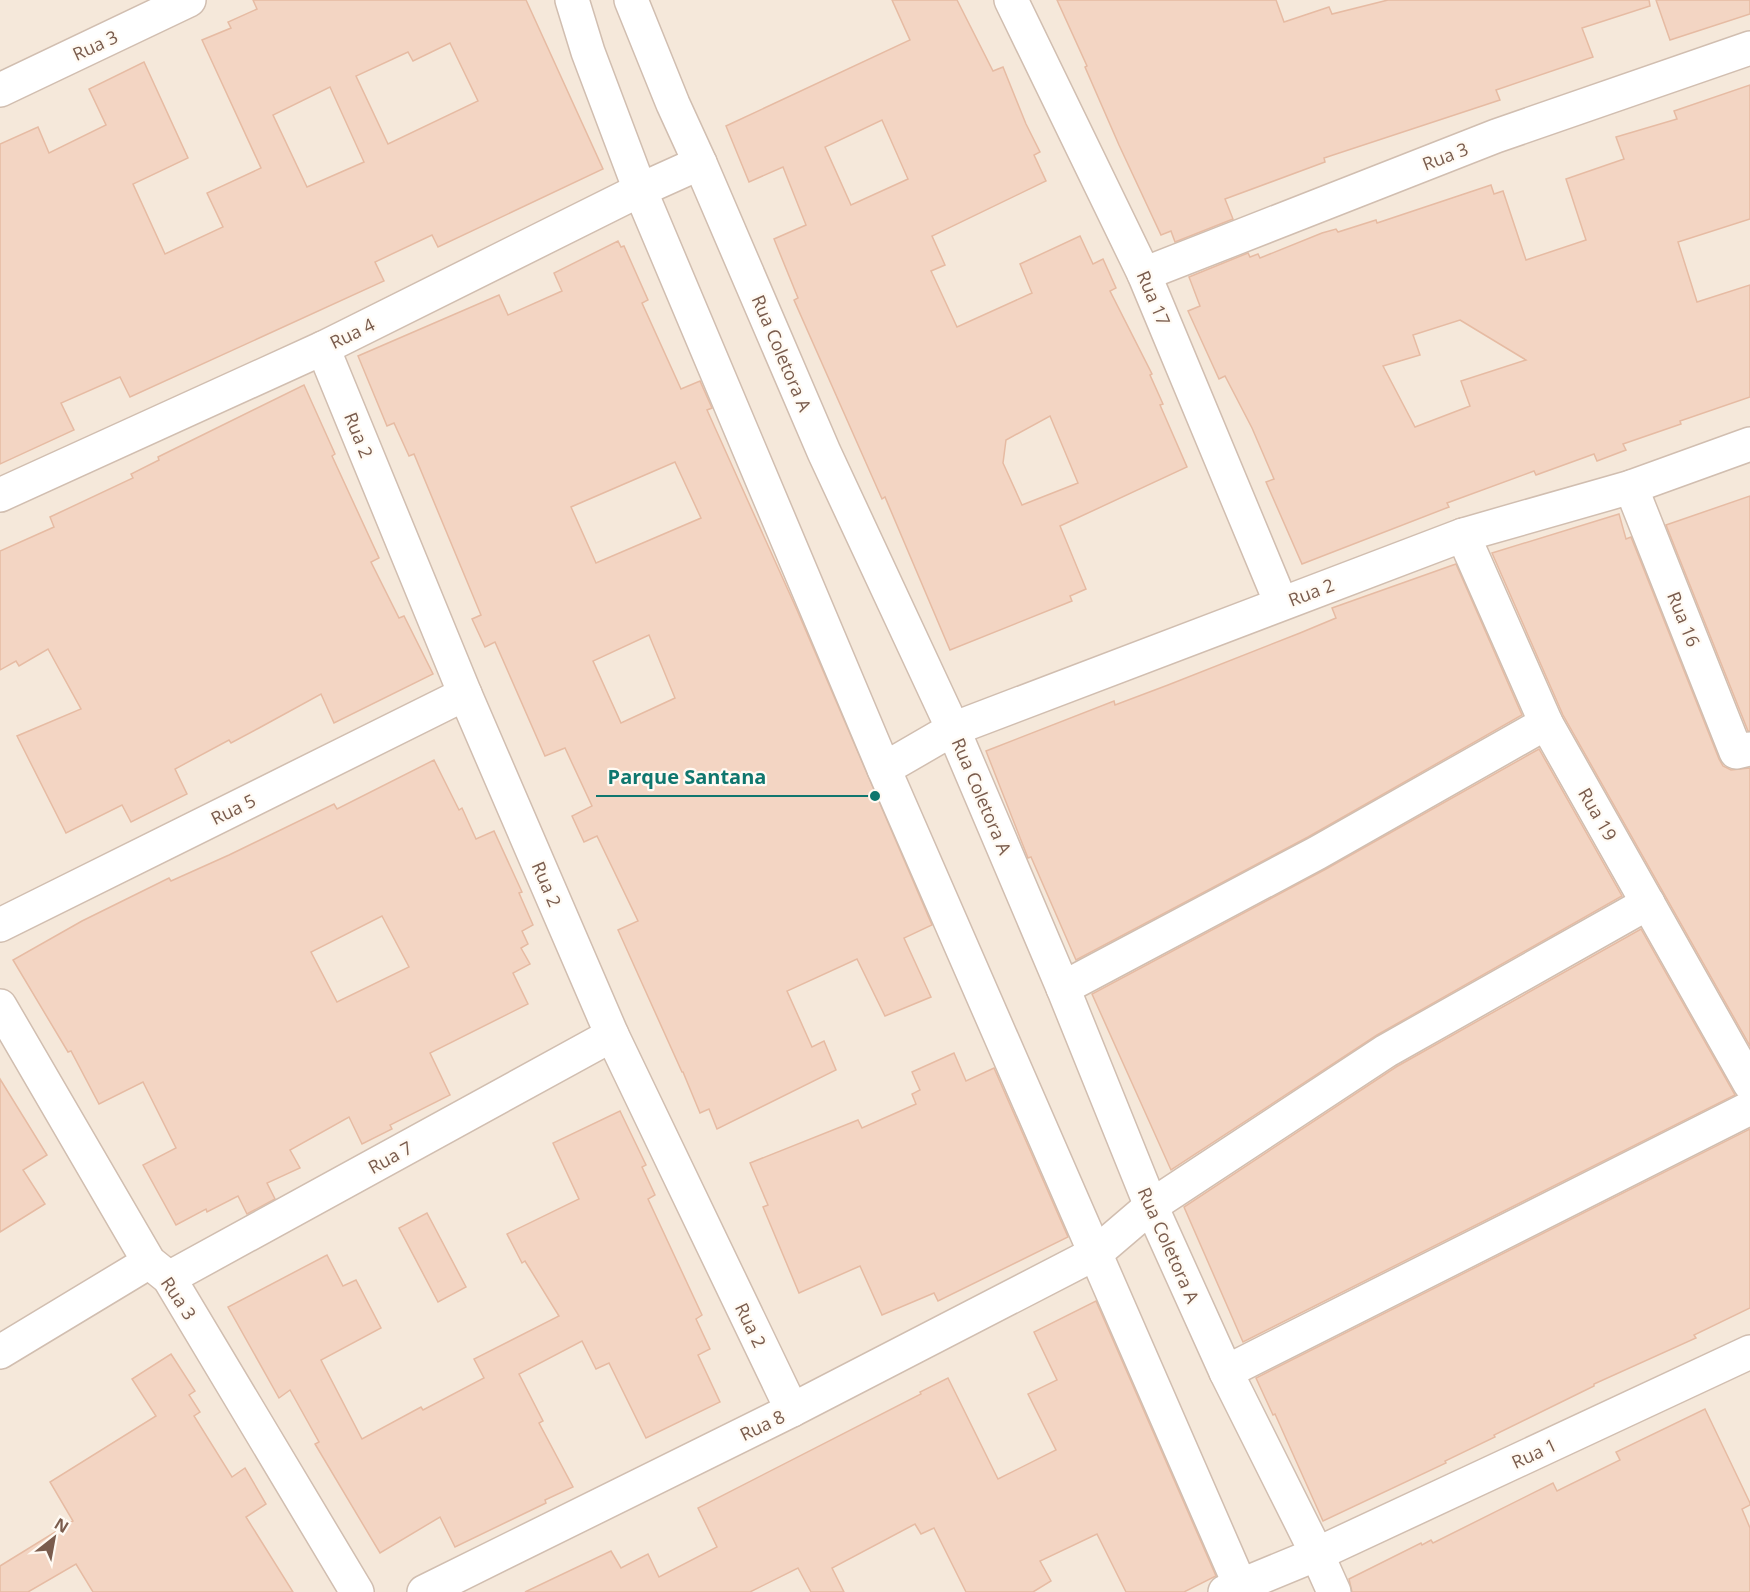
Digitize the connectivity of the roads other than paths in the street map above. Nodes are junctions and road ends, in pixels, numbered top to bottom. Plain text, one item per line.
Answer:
1 (189, 0) edge
2 (572, 0) edge
3 (631, 0) edge
4 (1011, 0) edge
5 (1750, 48) edge
6 (0, 90) edge
7 (700, 163) junction
8 (640, 190) junction
9 (1144, 274) junction
10 (323, 348) junction
11 (1750, 444) edge
12 (1631, 487) junction
13 (0, 495) edge
14 (1463, 535) junction
15 (1281, 603) junction
16 (465, 694) junction
17 (1546, 723) junction
18 (953, 729) junction
19 (1743, 750) edge
20 (884, 769) junction
21 (1648, 903) junction
22 (0, 925) edge
23 (1063, 988) junction
24 (0, 1006) edge
25 (612, 1035) junction
26 (1750, 1084) edge
27 (1750, 1108) edge
28 (1151, 1206) junction
29 (1096, 1253) junction
30 (160, 1270) junction
31 (0, 1352) edge
32 (1750, 1352) edge
33 (1226, 1372) junction
34 (792, 1410) junction
35 (1317, 1554) junction
36 (1235, 1590) edge
37 (357, 1592) edge
38 (424, 1592) edge
39 (1334, 1592) edge

1 - 6 street, Rua 3
2 - 8 street
3 - 7 street, Rua Coletora A
4 - 9 street, Rua 17
5 - 9 street, Rua 3
7 - 8 street, Rua 4
7 - 18 street, Rua Coletora A
8 - 10 street, Rua 4
8 - 20 street
9 - 15 street, Rua 17
10 - 13 street, Rua 4
10 - 16 street, Rua 2
11 - 12 street, Rua 2
12 - 14 street, Rua 2
12 - 19 street, Rua 16
14 - 15 street, Rua 2
14 - 17 street, Rua 19
15 - 18 street, Rua 2
16 - 22 street, Rua 5
16 - 25 street, Rua 2
17 - 21 street, Rua 19
17 - 23 street
18 - 20 street, Rua 2
18 - 23 street, Rua Coletora A
20 - 29 street
21 - 26 street, Rua 19
21 - 28 street, Rua 8
23 - 28 street, Rua Coletora A
24 - 30 street, Rua 3
25 - 30 street, Rua 7
25 - 34 street, Rua 2
27 - 33 street
28 - 29 street, Rua 8
28 - 33 street, Rua Coletora A
29 - 34 street, Rua 8
29 - 36 street
30 - 31 street, Rua 7
30 - 37 street, Rua 3
32 - 35 street, Rua 1
33 - 35 street, Rua Coletora A
34 - 38 street, Rua 8
35 - 36 street, Rua 1
35 - 39 street, Rua Coletora A

